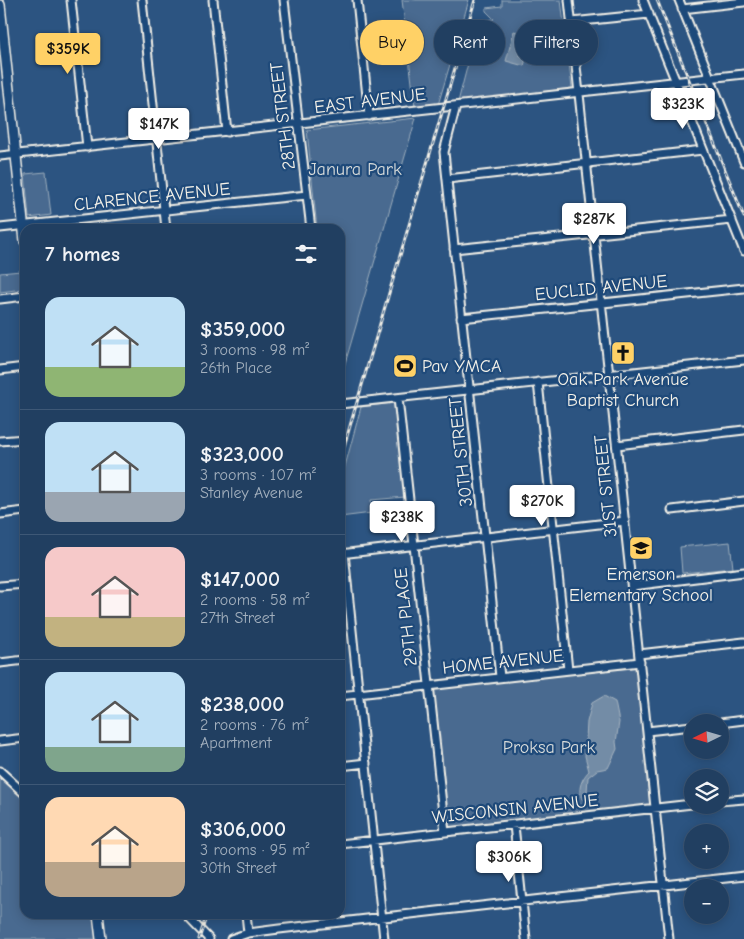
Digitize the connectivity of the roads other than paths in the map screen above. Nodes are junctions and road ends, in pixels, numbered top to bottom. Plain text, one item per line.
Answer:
1 (71, 0) edge
2 (142, 0) edge
3 (213, 0) edge
4 (284, 0) edge
5 (356, 0) edge
6 (569, 0) edge
7 (643, 0) edge
8 (678, 0) edge
9 (744, 2) edge
10 (682, 9) junction
11 (0, 11) edge
12 (649, 14) junction
13 (572, 20) edge
14 (591, 20) edge
15 (576, 65) edge
16 (744, 74) edge
17 (710, 78) junction
18 (676, 82) junction
19 (4, 85) edge
20 (579, 92) junction
21 (456, 106) junction
22 (369, 116) junction
23 (300, 124) junction
24 (227, 132) junction
25 (157, 139) junction
26 (741, 146) edge
27 (87, 147) junction
28 (703, 150) junction
29 (16, 154) junction
30 (0, 156) edge
31 (744, 162) edge
32 (587, 163) junction
33 (446, 179) junction
34 (307, 195) junction
35 (164, 210) junction
36 (732, 220) junction
37 (24, 224) edge
38 (42, 224) edge
39 (165, 224) edge
40 (310, 224) edge
41 (20, 226) edge
42 (0, 228) edge
43 (594, 234) junction
44 (454, 249) junction
45 (744, 251) edge
46 (744, 288) edge
47 (20, 297) edge
48 (0, 299) edge
49 (602, 303) junction
50 (461, 318) junction
51 (744, 360) edge
52 (20, 368) edge
53 (0, 370) edge
54 (609, 375) junction
55 (538, 382) junction
56 (469, 390) junction
57 (398, 398) junction
58 (345, 404) edge
59 (744, 430) edge
60 (20, 439) edge
61 (0, 441) edge
62 (617, 445) junction
63 (744, 501) edge
64 (672, 510) dead end
65 (20, 512) edge
66 (0, 514) edge
67 (625, 521) junction
68 (553, 530) junction
69 (485, 537) junction
70 (413, 545) junction
71 (345, 553) edge
72 (744, 572) edge
73 (345, 578) edge
74 (20, 584) edge
75 (0, 586) edge
76 (632, 586) junction
77 (744, 642) edge
78 (639, 658) junction
79 (20, 661) edge
80 (0, 663) edge
81 (568, 670) junction
82 (500, 677) junction
83 (428, 685) junction
84 (359, 694) junction
85 (345, 695) edge
86 (744, 720) edge
87 (729, 722) edge
88 (684, 727) edge
89 (647, 731) junction
90 (20, 739) edge
91 (0, 741) edge
92 (366, 763) junction
93 (345, 765) edge
94 (0, 771) edge
95 (20, 789) edge
96 (744, 799) edge
97 (729, 800) edge
98 (684, 805) edge
99 (655, 809) junction
100 (514, 824) junction
101 (444, 832) junction
102 (374, 840) junction
103 (345, 843) edge
104 (744, 876) edge
105 (664, 885) junction
106 (522, 901) junction
107 (382, 918) junction
108 (99, 919) edge
109 (191, 919) edge
110 (247, 919) edge
111 (248, 933) junction
112 (101, 939) edge
113 (208, 939) edge
114 (231, 939) edge
115 (384, 939) edge
116 (526, 939) edge
117 (669, 939) edge

1 - 27 street
2 - 25 street
3 - 24 street
4 - 23 street, 28TH STREET
5 - 22 street
6 - 13 street, 31ST STREET
7 - 12 street
8 - 10 street
9 - 10 street
10 - 17 street
11 - 19 main road
12 - 14 street
12 - 18 street
15 - 20 street, 31ST STREET
16 - 17 street, EAST AVENUE
17 - 18 street, EAST AVENUE
17 - 26 street
18 - 20 street, EAST AVENUE
18 - 28 street
19 - 29 main road
20 - 21 street, EAST AVENUE
20 - 32 street, 31ST STREET
21 - 22 street, EAST AVENUE
21 - 33 street, 30TH STREET
22 - 23 street, EAST AVENUE
23 - 24 street, EAST AVENUE
23 - 34 street, 28TH STREET
24 - 25 street, EAST AVENUE
25 - 27 street, EAST AVENUE
25 - 35 street
26 - 31 street
27 - 29 street, EAST AVENUE
28 - 32 street
28 - 36 street
29 - 30 street, EAST AVENUE
29 - 37 main road
32 - 33 street
32 - 43 street, 31ST STREET
33 - 44 street, 30TH STREET
34 - 35 street, CLARENCE AVENUE
34 - 40 street, 28TH STREET
35 - 38 street, CLARENCE AVENUE
35 - 39 street
36 - 43 street
36 - 45 street
41 - 42 street, CLARENCE AVENUE
43 - 44 street
43 - 49 street, 31ST STREET
44 - 50 street, 30TH STREET
46 - 49 street, EUCLID AVENUE
47 - 48 street
49 - 50 street, EUCLID AVENUE
49 - 54 street, 31ST STREET
50 - 56 street, 30TH STREET
51 - 54 street
52 - 53 street
54 - 55 street
54 - 62 street, 31ST STREET
55 - 56 street
55 - 68 street
56 - 57 street
56 - 69 street, 30TH STREET
57 - 58 street
57 - 70 street, 29TH PLACE
59 - 62 street
60 - 61 street
62 - 67 street, 31ST STREET
63 - 64 street
65 - 66 street
67 - 68 street
67 - 76 street, 31ST STREET
68 - 69 street
68 - 81 street
69 - 70 street
69 - 82 street, 30TH STREET
70 - 71 street
70 - 83 street, 29TH PLACE
72 - 76 street
73 - 84 street
74 - 75 street
76 - 78 street, 31ST STREET
77 - 78 street, HOME AVENUE
78 - 81 street, HOME AVENUE
78 - 89 street, 31ST STREET
79 - 80 street
81 - 82 street, HOME AVENUE
82 - 83 street, HOME AVENUE
83 - 84 street, HOME AVENUE
83 - 101 street, 29TH PLACE
84 - 85 street, HOME AVENUE
84 - 92 street
86 - 87 street
88 - 89 street
89 - 99 street, 31ST STREET
90 - 91 street
92 - 93 street
92 - 102 street
94 - 95 street
96 - 97 street
98 - 99 street, WISCONSIN AVENUE
99 - 100 street, WISCONSIN AVENUE
99 - 105 street, 31ST STREET
100 - 101 street, WISCONSIN AVENUE
100 - 106 street
101 - 102 street, WISCONSIN AVENUE
102 - 103 street, WISCONSIN AVENUE
102 - 107 street
104 - 105 street
105 - 106 street
105 - 117 street, 31ST STREET
106 - 107 street
106 - 116 street
107 - 111 street
107 - 115 street
108 - 112 main road
109 - 113 street
110 - 111 street
111 - 114 street

